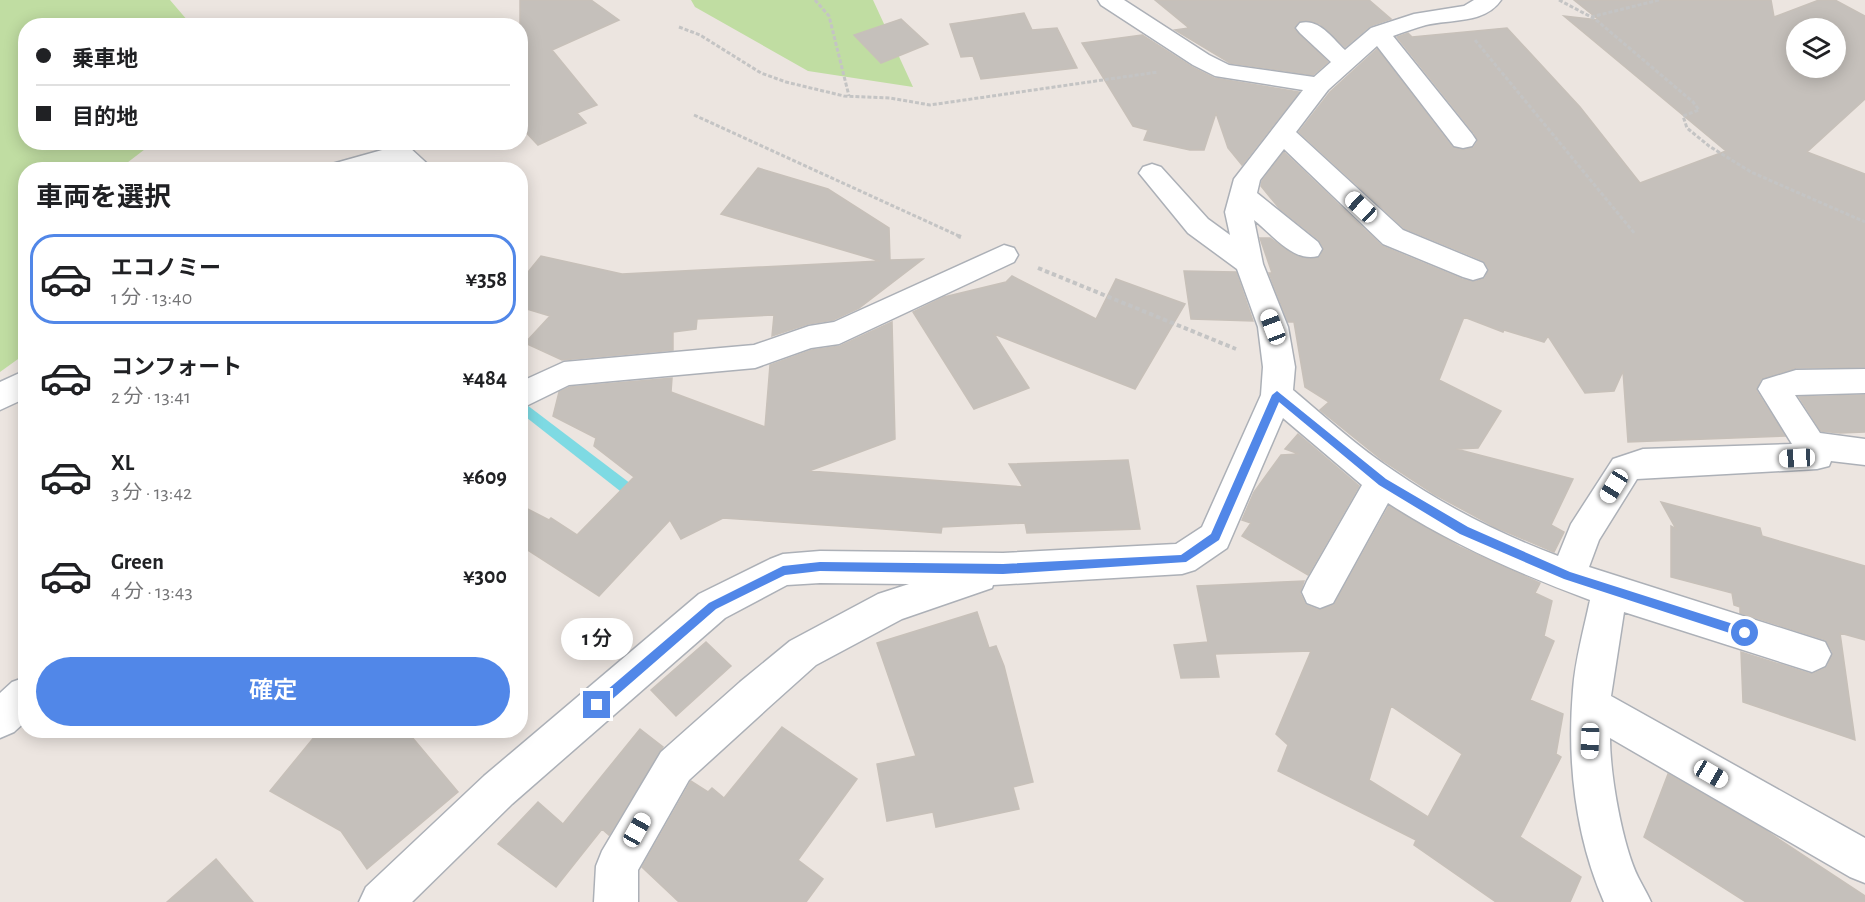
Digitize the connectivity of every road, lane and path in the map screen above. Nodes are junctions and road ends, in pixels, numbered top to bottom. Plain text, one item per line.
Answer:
1 (815, 0) edge
2 (1109, 0) edge
3 (1493, 0) edge
4 (1559, 0) edge
5 (1659, 0) edge
6 (1453, 15) junction
7 (1591, 17) junction
8 (679, 27) dead end
9 (1308, 28) dead end
10 (1379, 33) junction
11 (1206, 63) junction
12 (1345, 63) junction
13 (1319, 85) junction
14 (849, 96) junction
15 (694, 115) dead end
16 (1282, 133) junction
17 (1463, 140) dead end
18 (369, 162) edge
19 (411, 162) edge
20 (1152, 173) dead end
21 (1243, 196) junction
22 (1865, 222) edge
23 (1635, 234) dead end
24 (970, 241) dead end
25 (1308, 249) dead end
26 (1015, 260) joint
27 (1249, 264) junction
28 (1473, 270) dead end
29 (1278, 381) junction
30 (1865, 381) edge
31 (529, 383) edge
32 (18, 387) edge
33 (0, 398) edge
34 (1810, 445) junction
35 (1865, 452) edge
36 (1382, 482) junction
37 (1003, 569) junction
38 (1568, 576) junction
39 (1610, 590) junction
40 (1320, 592) dead end
41 (1812, 654) dead end
42 (18, 697) edge
43 (0, 701) edge
44 (18, 702) edge
45 (1592, 706) junction
46 (0, 719) edge
47 (1865, 862) edge
48 (381, 902) edge
49 (616, 902) edge
50 (1629, 902) edge

1 - 14 path
2 - 11 street
3 - 6 street
4 - 7 path
5 - 7 path
6 - 10 street
6 - 23 path
7 - 22 path
8 - 14 path
9 - 12 street
10 - 12 street
10 - 17 street
11 - 13 street
11 - 14 path
12 - 13 street
13 - 16 street
15 - 24 path
16 - 21 street
16 - 28 street
18 - 19 street
20 - 27 street
21 - 25 street
21 - 27 street
26 - 29 path
26 - 31 street
27 - 29 street
29 - 36 street
29 - 37 street
30 - 34 street
32 - 33 street
34 - 35 street
34 - 38 street
36 - 38 street
36 - 40 street
37 - 48 street
37 - 49 street
38 - 39 street
39 - 41 street
39 - 45 street
42 - 43 street
44 - 46 street
45 - 47 street
45 - 50 street

